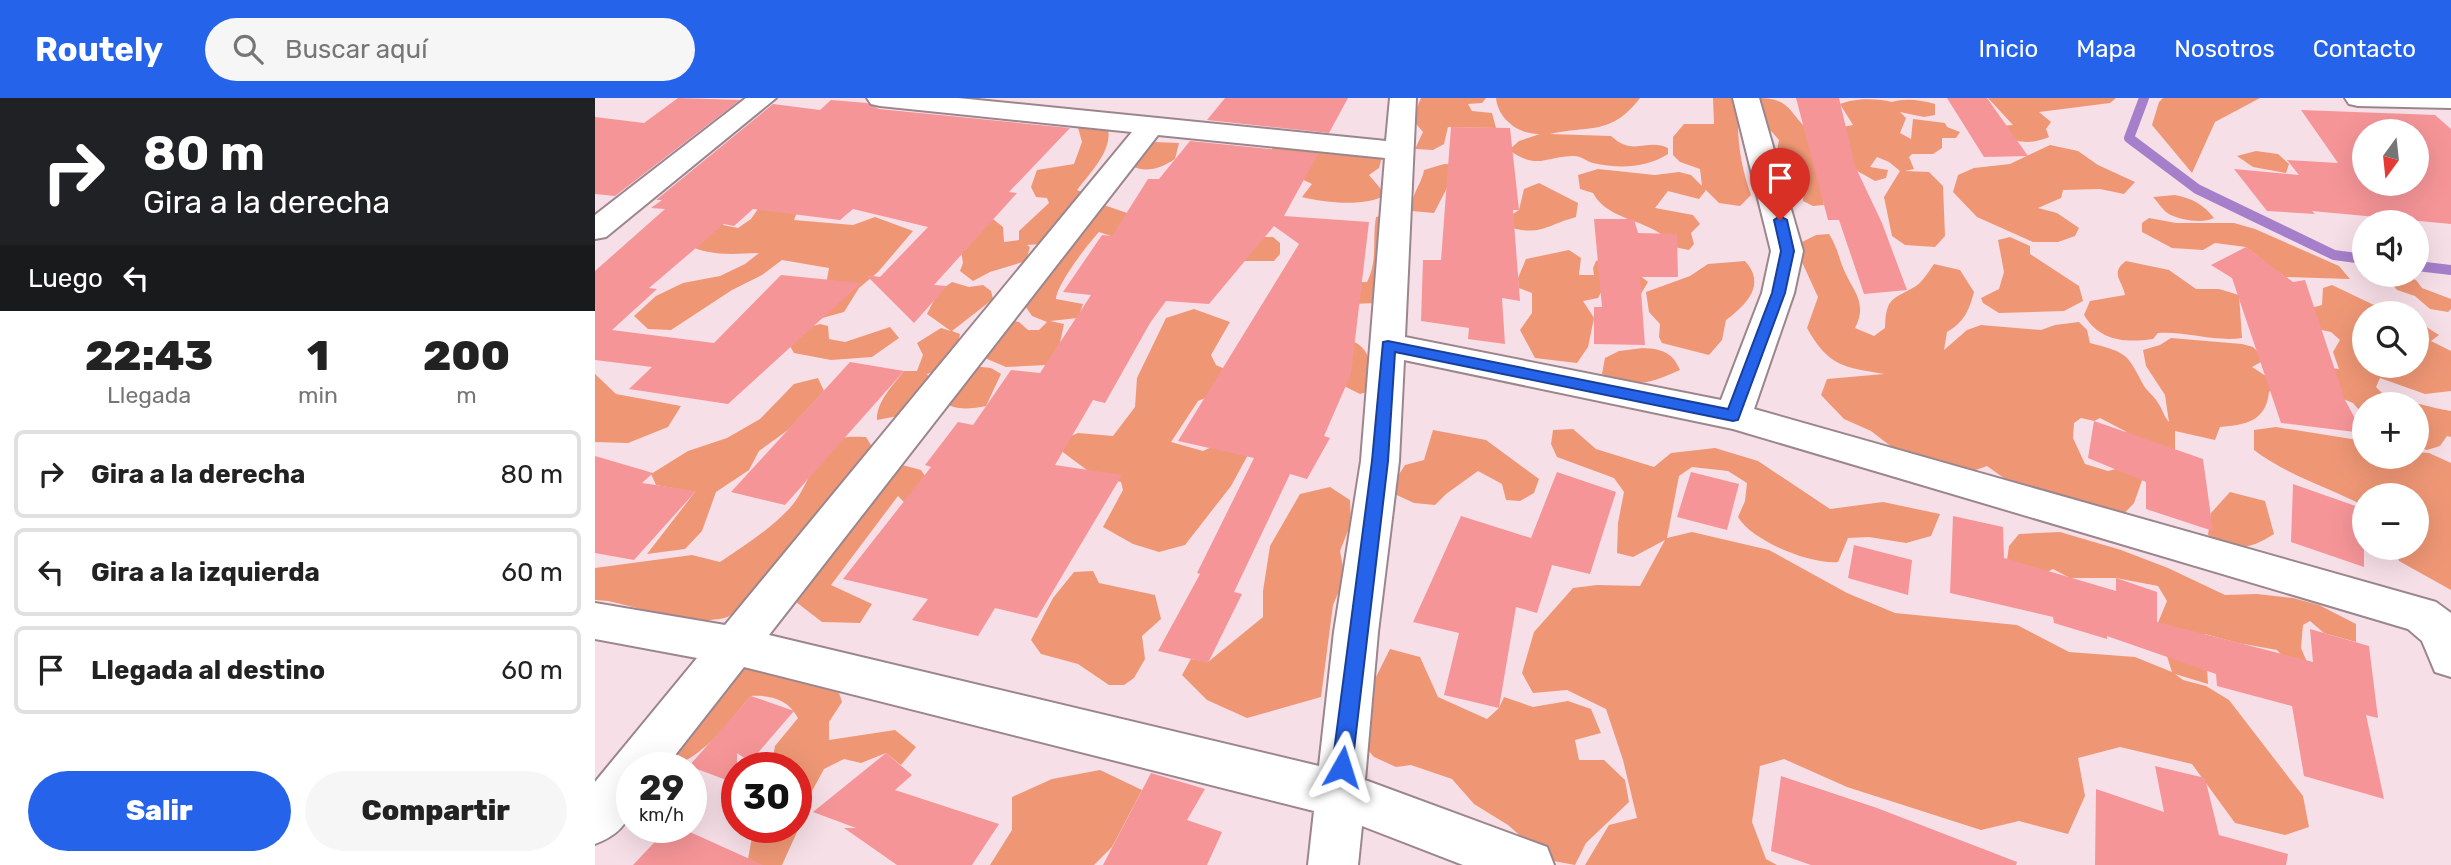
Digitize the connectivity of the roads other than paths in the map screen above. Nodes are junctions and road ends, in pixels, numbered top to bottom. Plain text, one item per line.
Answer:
1 (763, 98) edge
2 (880, 98) edge
3 (1403, 98) edge
4 (1746, 98) edge
5 (2358, 98) edge
6 (2451, 100) edge
7 (1151, 126) junction
8 (1398, 151) junction
9 (595, 230) edge
10 (1388, 345) junction
11 (1733, 416) junction
12 (595, 621) edge
13 (733, 645) junction
14 (2451, 658) edge
15 (649, 752) edge
16 (616, 794) edge
17 (1339, 794) junction
18 (595, 820) edge
19 (1333, 865) edge
20 (1529, 865) edge

1 - 9 street
2 - 7 street
3 - 8 street
4 - 11 street
5 - 6 street
7 - 8 street
7 - 13 street
8 - 10 street
10 - 11 street
10 - 17 street
11 - 14 street
12 - 13 street
13 - 15 street
13 - 17 street
16 - 18 street
17 - 19 street
17 - 20 street

